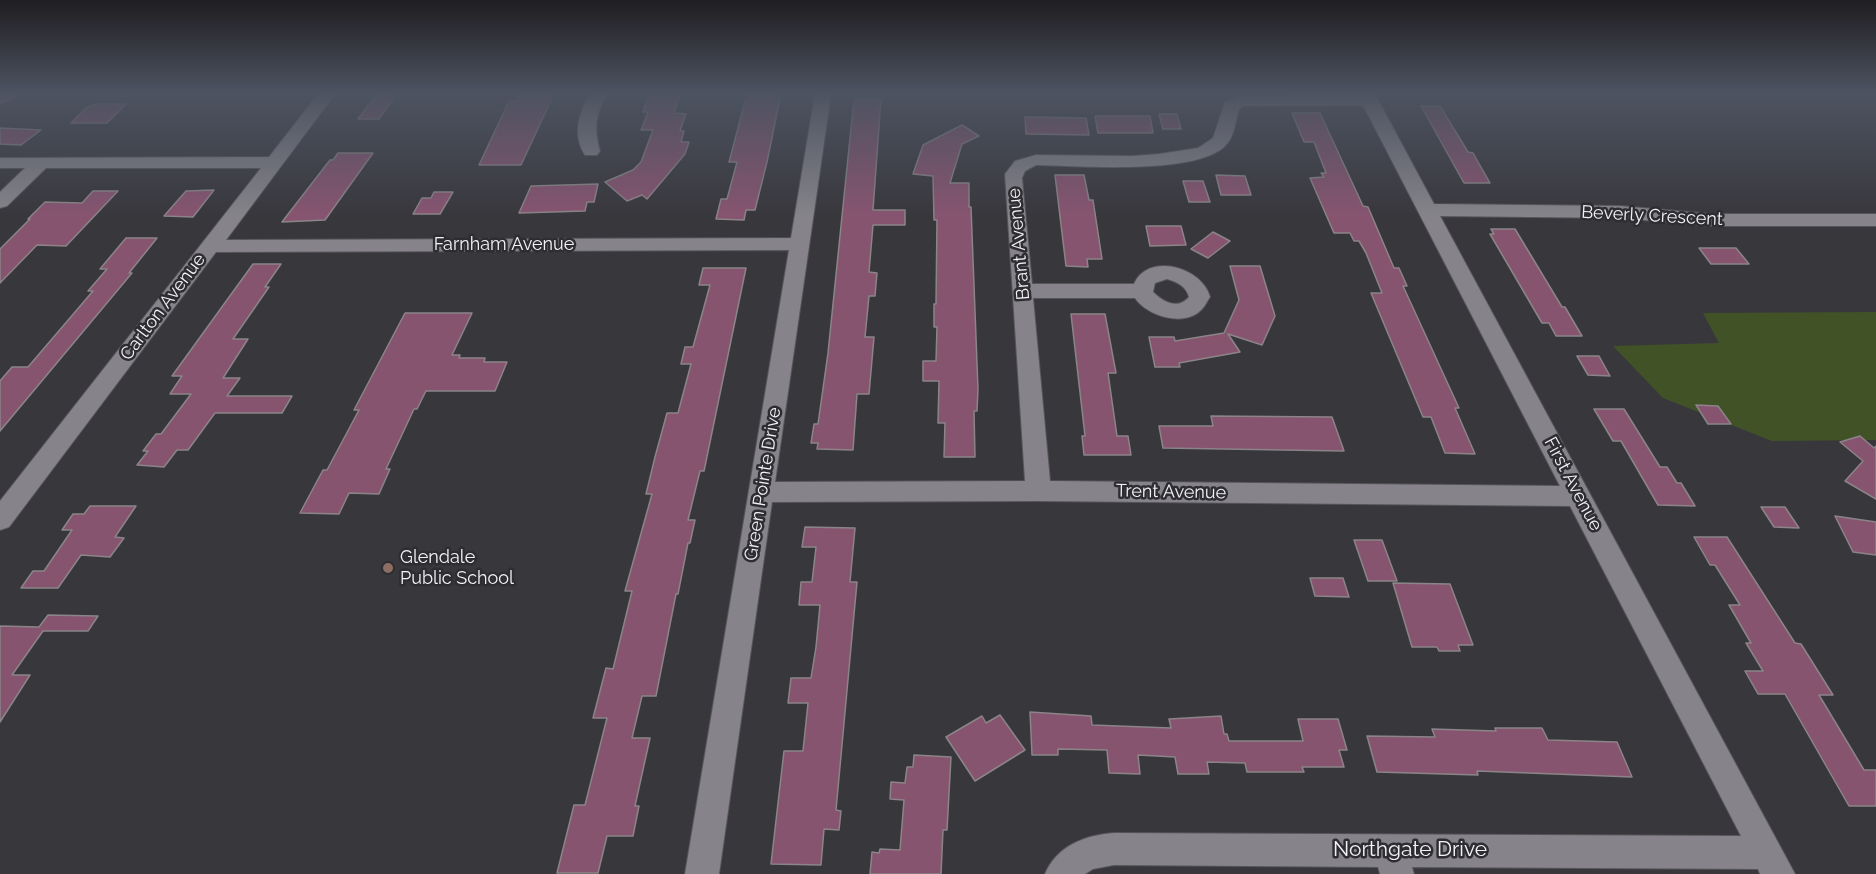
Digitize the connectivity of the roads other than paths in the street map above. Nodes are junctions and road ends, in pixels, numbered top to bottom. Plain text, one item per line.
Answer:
1 (295, 135) edge
2 (587, 135) edge
3 (815, 135) edge
4 (1223, 135) edge
5 (1388, 135) edge
6 (591, 151) dead end
7 (274, 162) junction
8 (0, 163) edge
9 (40, 163) junction
10 (0, 202) edge
11 (1428, 210) junction
12 (1876, 220) edge
13 (798, 243) junction
14 (210, 246) junction
15 (1023, 291) junction
16 (1141, 291) dead end
17 (1038, 491) junction
18 (763, 492) junction
19 (1580, 496) junction
20 (0, 520) edge
21 (1394, 862) edge
22 (1772, 863) edge
23 (702, 874) edge
24 (1062, 874) edge

1 - 7 street, Carlton Avenue
2 - 6 street
3 - 13 street, Green Pointe Drive
4 - 15 street, Brant Avenue
5 - 11 street, First Avenue
7 - 9 street
7 - 14 street, Carlton Avenue
8 - 9 street
9 - 10 street
11 - 12 street, Beverly Crescent
11 - 19 street, First Avenue
13 - 14 street, Farnham Avenue
13 - 18 street, Green Pointe Drive
14 - 20 street, Carlton Avenue
15 - 16 street
15 - 17 street, Brant Avenue
17 - 18 street, Trent Avenue
17 - 19 street, Trent Avenue
18 - 23 street, Green Pointe Drive
19 - 22 street, First Avenue
21 - 22 street, Northgate Drive
21 - 24 street, Northgate Drive

